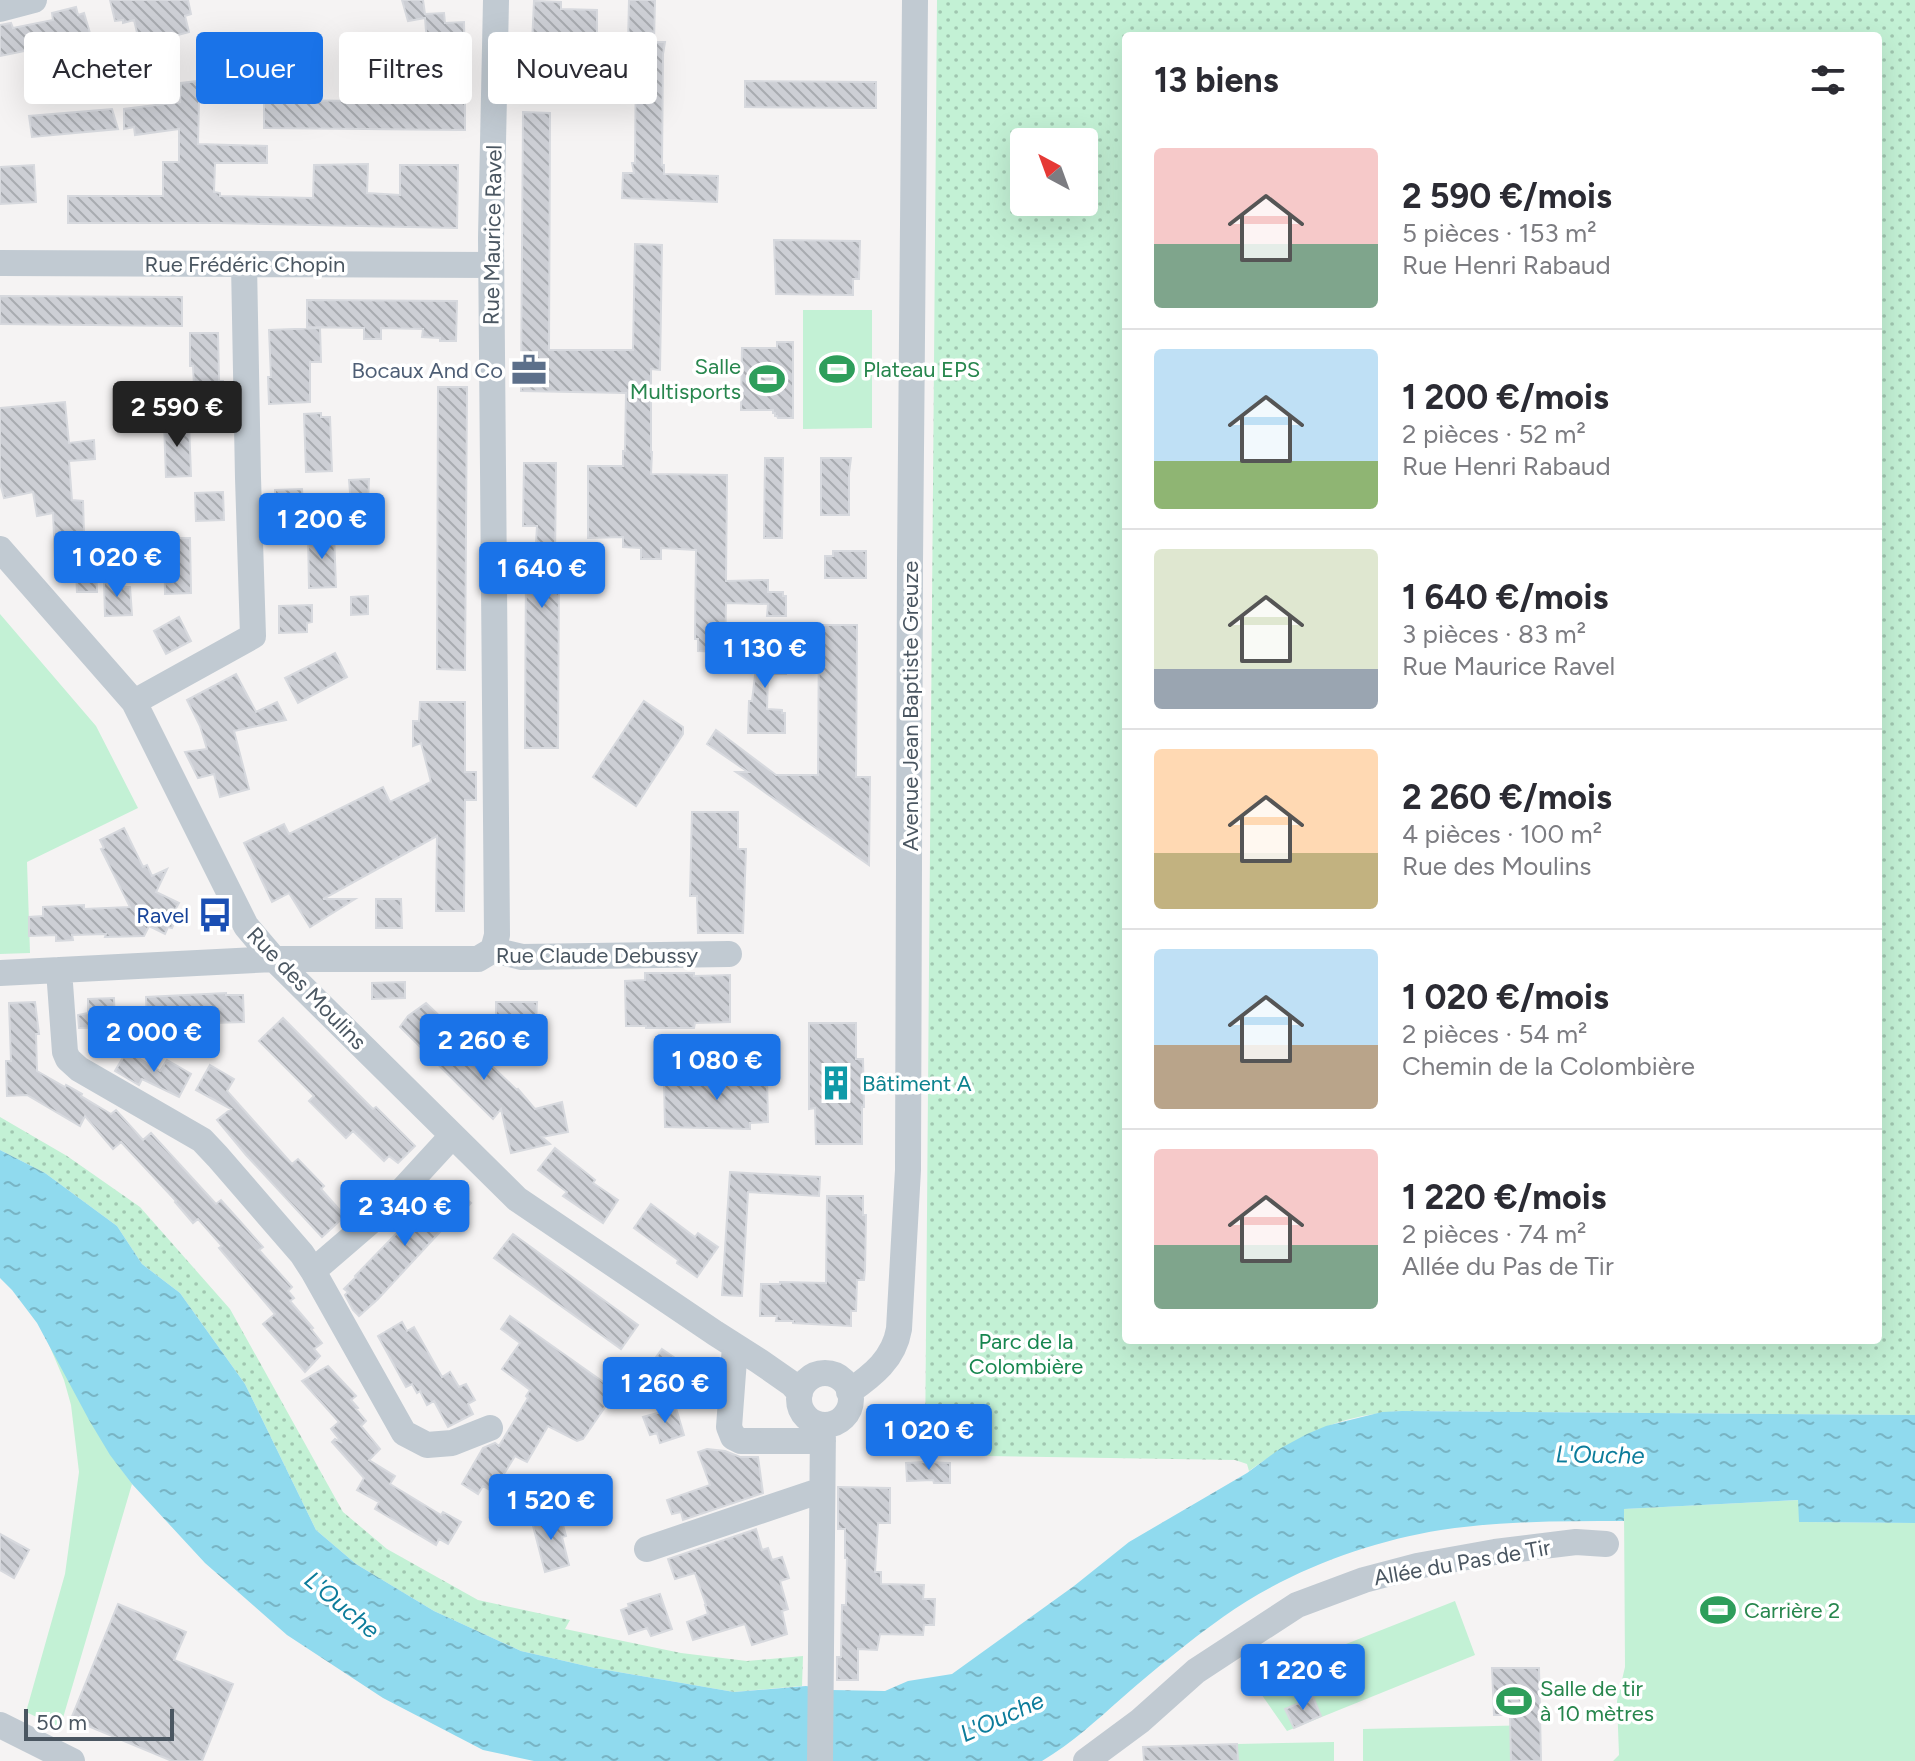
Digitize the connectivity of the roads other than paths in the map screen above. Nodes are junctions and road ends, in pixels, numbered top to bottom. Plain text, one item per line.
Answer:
1 (34, 0) edge
2 (496, 0) edge
3 (915, 0) edge
4 (0, 9) edge
5 (0, 263) edge
6 (244, 264) junction
7 (491, 265) junction
8 (0, 549) edge
9 (134, 702) junction
10 (493, 950) junction
11 (729, 954) dead end
12 (274, 959) junction
13 (59, 970) junction
14 (0, 973) edge
15 (452, 1136) junction
16 (313, 1271) junction
17 (735, 1346) junction
18 (809, 1383) junction
19 (849, 1392) junction
20 (490, 1428) dead end
21 (823, 1433) junction
22 (822, 1490) junction
23 (1606, 1544) dead end
24 (647, 1549) dead end
25 (0, 1725) edge
26 (72, 1761) edge
27 (820, 1761) edge
28 (1086, 1761) edge

1 - 4 street
2 - 7 street, Rue Maurice Ravel
3 - 19 street, Avenue Jean Baptiste Greuze
5 - 6 street, Rue Frédéric Chopin
6 - 7 street, Rue Frédéric Chopin
6 - 9 street
7 - 10 street, Rue Maurice Ravel
8 - 9 street, Rue des Moulins
9 - 12 street, Rue des Moulins
10 - 11 street, Rue Claude Debussy
10 - 12 street, Rue Claude Debussy
12 - 13 street, Rue Claude Debussy
12 - 15 street, Rue des Moulins
13 - 14 street, Rue Claude Debussy
13 - 16 street
15 - 16 street
15 - 17 street, Rue des Moulins
16 - 20 street
17 - 18 street, Rue des Moulins
17 - 21 street
18 - 19 street
18 - 21 street
19 - 21 street
21 - 22 street
22 - 24 street
22 - 27 street
23 - 28 street, Allée du Pas de Tir
25 - 26 street

